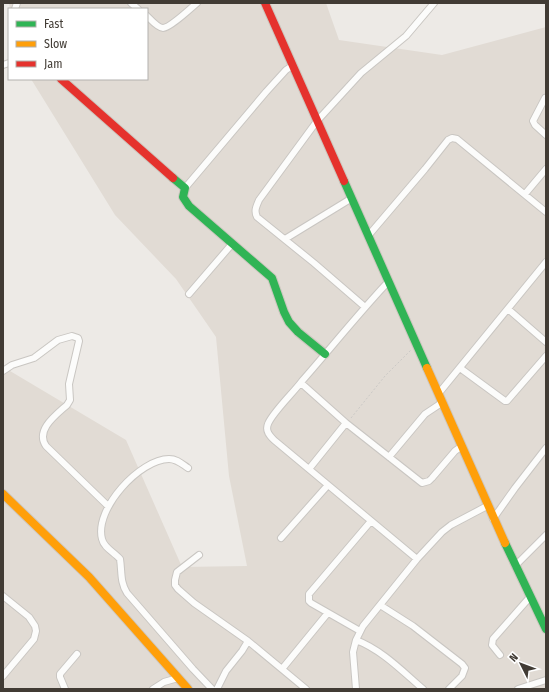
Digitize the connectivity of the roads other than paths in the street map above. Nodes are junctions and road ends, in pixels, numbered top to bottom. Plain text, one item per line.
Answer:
1 (197, 3) edge
2 (264, 3) edge
3 (434, 3) edge
4 (148, 17) edge
5 (292, 66) junction
6 (62, 80) edge
7 (545, 98) edge
8 (317, 121) junction
9 (546, 135) edge
10 (546, 169) edge
11 (185, 188) junction
12 (525, 194) junction
13 (352, 198) junction
14 (546, 212) edge
15 (368, 236) junction
16 (285, 239) junction
17 (232, 244) junction
18 (546, 262) edge
19 (388, 282) junction
20 (189, 294) dead end
21 (365, 308) junction
22 (508, 309) junction
23 (546, 342) edge
24 (325, 354) junction
25 (546, 356) edge
26 (460, 368) junction
27 (3, 371) edge
28 (301, 383) junction
29 (439, 393) junction
30 (442, 402) junction
31 (346, 423) junction
32 (462, 446) junction
33 (546, 448) edge
34 (389, 457) junction
35 (188, 468) dead end
36 (309, 469) junction
37 (328, 485) junction
38 (3, 494) edge
39 (108, 506) junction
40 (487, 506) junction
41 (492, 519) junction
42 (370, 521) junction
43 (546, 535) edge
44 (281, 538) dead end
45 (199, 555) dead end
46 (417, 559) junction
47 (516, 566) junction
48 (3, 596) edge
49 (530, 597) junction
50 (380, 605) junction
51 (327, 614) junction
52 (546, 629) edge
53 (360, 631) junction
54 (356, 640) junction
55 (248, 641) junction
56 (77, 654) dead end
57 (500, 655) dead end
58 (282, 669) junction
59 (3, 676) edge
60 (178, 678) junction
61 (546, 680) edge
62 (451, 688) edge
63 (65, 689) edge
64 (153, 689) edge
65 (188, 689) edge
66 (212, 689) edge
67 (217, 689) edge
68 (306, 689) edge
69 (356, 689) edge
70 (423, 689) edge
71 (518, 689) edge

1 - 4 street
2 - 5 street
3 - 8 street
5 - 8 street
5 - 11 street
6 - 11 street
7 - 9 street
8 - 13 street
8 - 16 street
10 - 12 street
11 - 17 street
12 - 14 street
12 - 15 street
13 - 15 street
13 - 16 street
15 - 19 street
16 - 21 street
17 - 20 street
17 - 24 street
18 - 22 street
19 - 21 street
19 - 29 street
21 - 24 street
22 - 23 street
22 - 26 street
24 - 28 street
25 - 26 street
26 - 29 street
27 - 39 street
28 - 31 street
28 - 36 street
29 - 30 street
30 - 32 street
30 - 34 street
31 - 34 street
31 - 36 street
32 - 34 street
32 - 40 street
33 - 41 street
35 - 39 street
36 - 37 street
37 - 42 street
37 - 44 street
38 - 60 street
39 - 66 street
40 - 41 street
40 - 46 street
41 - 47 street
42 - 46 street
42 - 51 street
43 - 47 street
45 - 55 street
46 - 50 street
47 - 49 street
48 - 59 street
49 - 52 street
49 - 57 street
50 - 53 street
50 - 62 street
51 - 53 street
51 - 58 street
53 - 54 street
54 - 69 street
54 - 70 street
55 - 58 street
55 - 67 street
56 - 63 street
58 - 68 street
60 - 64 street
60 - 65 street
61 - 71 street

